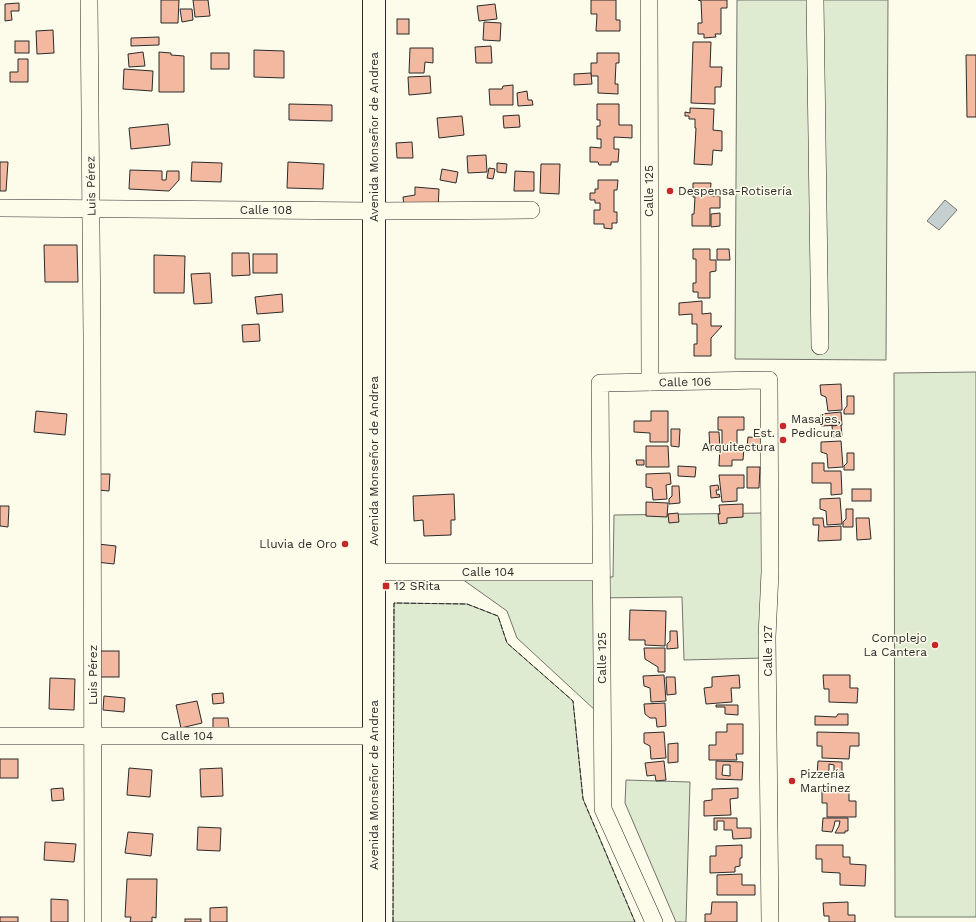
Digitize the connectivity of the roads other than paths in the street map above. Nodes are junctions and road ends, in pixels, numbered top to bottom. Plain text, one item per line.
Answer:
1 (89, 0) edge
2 (374, 0) edge
3 (649, 0) edge
4 (815, 0) edge
5 (0, 208) edge
6 (91, 209) junction
7 (532, 210) dead end
8 (374, 211) junction
9 (820, 346) dead end
10 (769, 380) joint
11 (650, 382) junction
12 (600, 383) joint
13 (374, 572) junction
14 (601, 572) junction
15 (0, 736) edge
16 (93, 736) junction
17 (374, 736) junction
18 (93, 922) edge
19 (374, 922) edge
20 (654, 922) edge
21 (770, 922) edge

1 - 6 street, Luis Pérez
2 - 8 main road, Avenida Monseñor de Andrea
3 - 11 street, Calle 125
4 - 9 street
5 - 6 street, Calle 108
6 - 8 street, Calle 108
6 - 16 street, Luis Pérez
7 - 8 street, Calle 108
8 - 13 main road, Avenida Monseñor de Andrea
10 - 11 street, Calle 106
10 - 21 street, Calle 127
11 - 12 street, Calle 106
12 - 14 street, Calle 125
13 - 14 street, Calle 104
13 - 17 main road, Avenida Monseñor de Andrea
14 - 20 street, Calle 125
15 - 16 street, Calle 104
16 - 17 street, Calle 104
16 - 18 street, Luis Pérez
17 - 19 main road, Avenida Monseñor de Andrea

